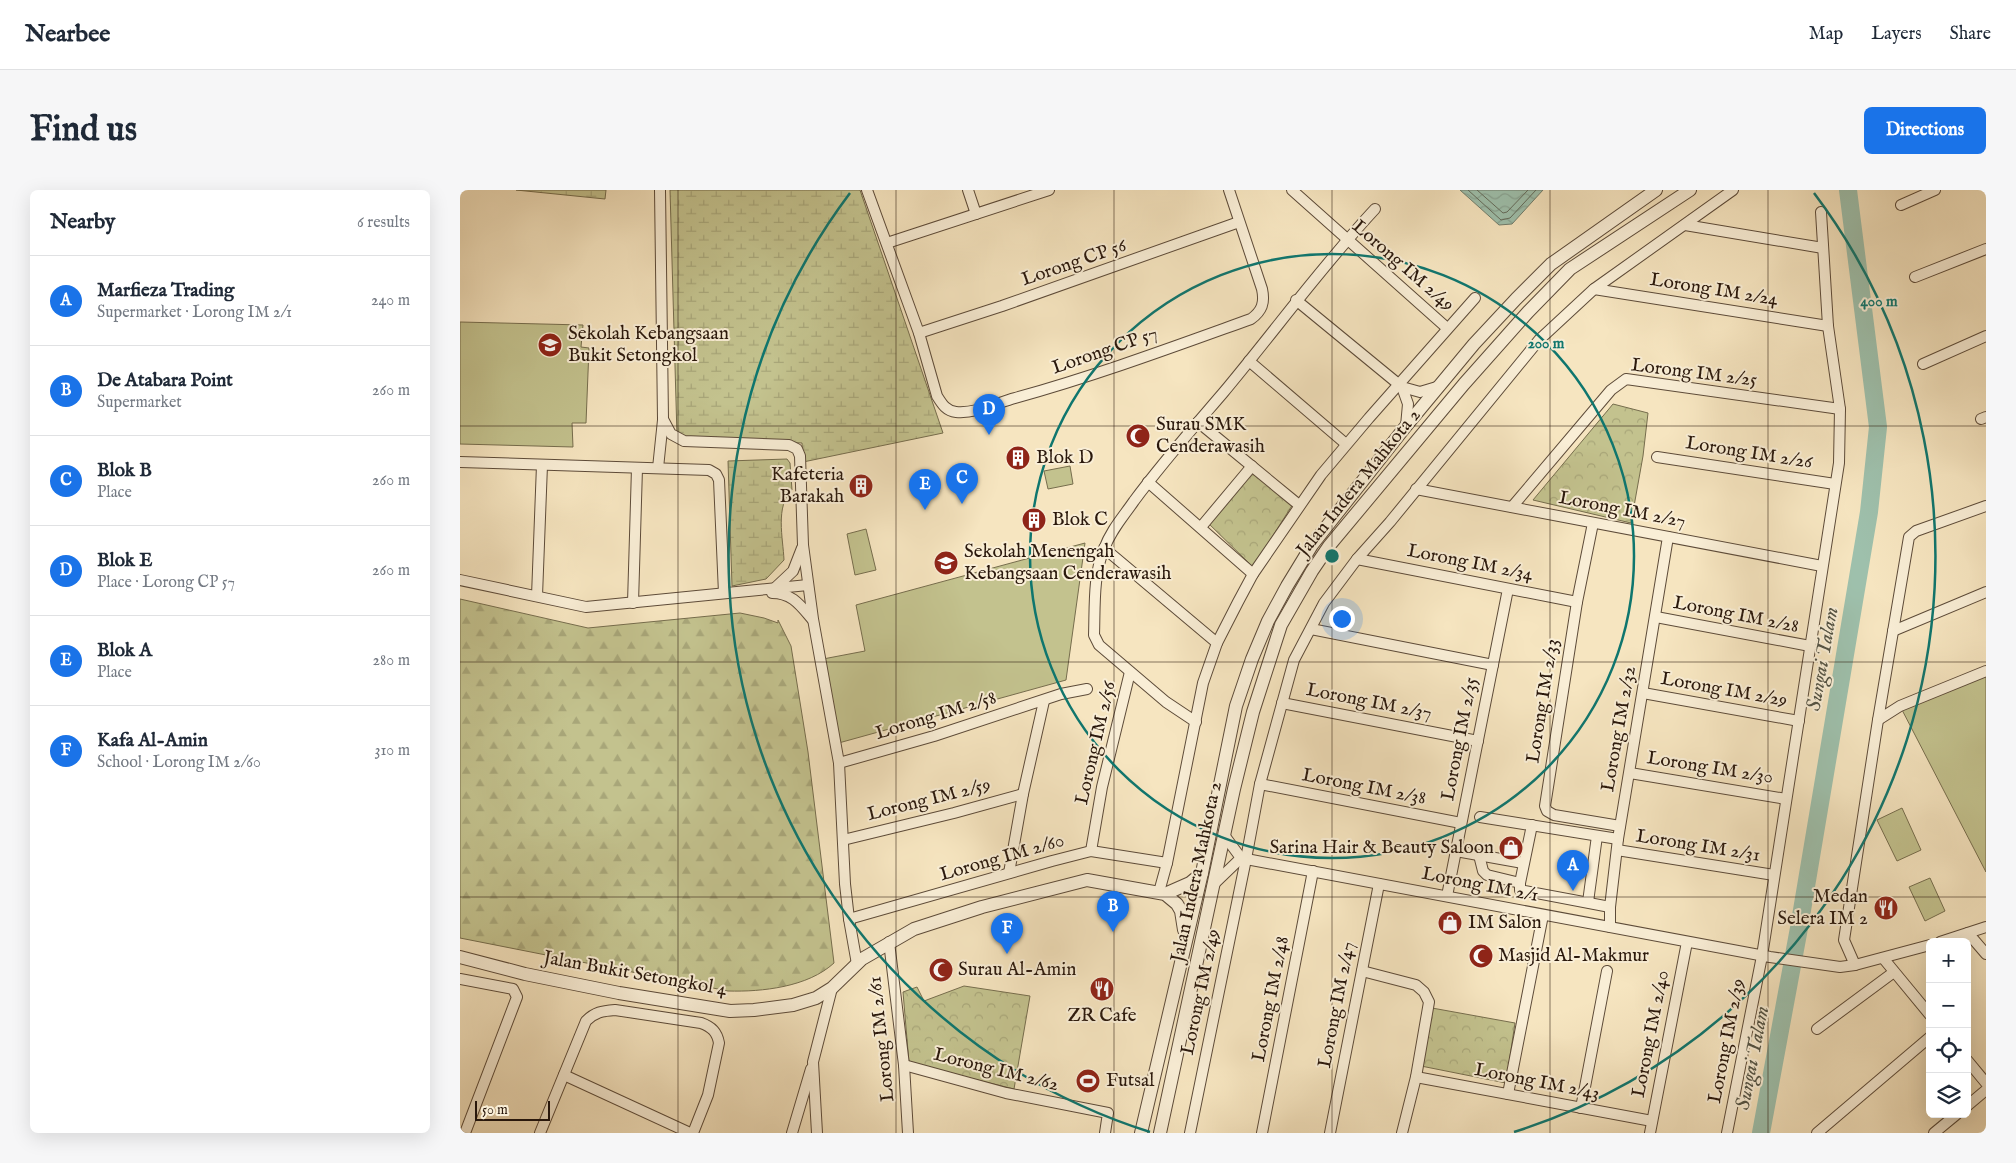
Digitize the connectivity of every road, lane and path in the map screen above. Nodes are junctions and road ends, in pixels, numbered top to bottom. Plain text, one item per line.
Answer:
1 (660, 190) edge
2 (867, 190) edge
3 (968, 190) edge
4 (1049, 190) edge
5 (1228, 190) edge
6 (1292, 190) edge
7 (1656, 190) edge
8 (1690, 190) edge
9 (1733, 190) edge
10 (1935, 190) edge
11 (1901, 205) dead end
12 (1375, 209) dead end
13 (1820, 212) dead end
14 (976, 214) junction
15 (1239, 222) junction
16 (1685, 225) junction
17 (1347, 239) junction
18 (886, 242) junction
19 (1823, 248) junction
20 (1986, 249) edge
21 (1915, 277) dead end
22 (1594, 289) junction
23 (1475, 298) dead end
24 (1296, 300) junction
25 (1828, 326) junction
26 (1447, 328) junction
27 (919, 333) junction
28 (1986, 336) edge
29 (1249, 361) junction
30 (1923, 364) dead end
31 (1400, 385) junction
32 (1440, 386) junction
33 (1840, 409) junction
34 (663, 419) junction
35 (1198, 422) junction
36 (1406, 426) junction
37 (1346, 444) junction
38 (1656, 457) dead end
39 (460, 462) edge
40 (542, 464) junction
41 (1252, 466) junction
42 (638, 468) junction
43 (658, 468) junction
44 (1148, 482) junction
45 (1836, 484) junction
46 (1416, 489) junction
47 (1299, 505) junction
48 (1986, 506) edge
49 (1512, 507) junction
50 (1593, 522) junction
51 (1201, 527) junction
52 (1668, 537) junction
53 (803, 545) junction
54 (1104, 548) junction
55 (1357, 559) junction
56 (1822, 566) junction
57 (1253, 574) junction
58 (460, 580) edge
59 (808, 585) junction
60 (776, 587) junction
61 (1508, 589) junction
62 (1986, 592) edge
63 (724, 593) junction
64 (741, 593) junction
65 (537, 596) junction
66 (1577, 602) junction
67 (633, 603) junction
68 (1656, 617) junction
69 (812, 620) junction
70 (1311, 629) junction
71 (1893, 631) junction
72 (1217, 643) junction
73 (1810, 646) junction
74 (1493, 665) junction
75 (1986, 671) edge
76 (1130, 672) junction
77 (1087, 689) dead end
78 (1643, 692) junction
79 (1044, 700) junction
80 (1282, 704) junction
81 (1236, 706) junction
82 (1253, 712) junction
83 (1878, 720) junction
84 (1799, 721) junction
85 (1196, 722) junction
86 (1478, 741) junction
87 (839, 763) junction
88 (1630, 773) junction
89 (1260, 784) junction
90 (1023, 794) junction
91 (1786, 799) junction
92 (1480, 817) dead end
93 (1461, 823) junction
94 (1532, 825) junction
95 (1620, 826) junction
96 (1224, 835) junction
97 (1598, 836) junction
98 (1618, 838) junction
99 (843, 840) junction
100 (1617, 850) junction
101 (1091, 852) junction
102 (1456, 852) junction
103 (1479, 855) junction
104 (1244, 858) junction
105 (1167, 863) junction
106 (1524, 863) junction
107 (1313, 871) junction
108 (1009, 873) junction
109 (1202, 873) junction
110 (1774, 875) junction
111 (1520, 883) junction
112 (1214, 884) junction
113 (1379, 884) junction
114 (1162, 893) junction
115 (1447, 896) junction
116 (1588, 902) junction
117 (1610, 906) junction
118 (1543, 915) junction
119 (849, 919) junction
120 (1610, 927) junction
121 (1986, 927) edge
122 (1968, 933) junction
123 (1185, 937) junction
124 (1952, 938) edge
125 (889, 942) junction
126 (1687, 942) junction
127 (1926, 946) edge
128 (1986, 954) edge
129 (460, 957) edge
130 (1766, 957) junction
131 (1883, 958) junction
132 (857, 964) junction
133 (1855, 965) junction
134 (1362, 971) junction
135 (1607, 971) dead end
136 (1894, 972) junction
137 (460, 979) edge
138 (832, 988) junction
139 (1926, 1010) edge
140 (1818, 1029) dead end
141 (1926, 1041) edge
142 (813, 1062) junction
143 (904, 1065) junction
144 (1971, 1065) edge
145 (564, 1074) junction
146 (1416, 1077) junction
147 (1986, 1083) edge
148 (1986, 1090) edge
149 (1508, 1094) junction
150 (1971, 1103) edge
151 (1581, 1108) junction
152 (1952, 1118) edge
153 (1652, 1121) junction
154 (465, 1133) edge
155 (540, 1133) edge
156 (691, 1133) edge
157 (792, 1133) edge
158 (817, 1133) edge
159 (908, 1133) edge
160 (1105, 1133) edge
161 (1141, 1133) edge
162 (1160, 1133) edge
163 (1190, 1133) edge
164 (1262, 1133) edge
165 (1330, 1133) edge
166 (1402, 1133) edge
167 (1650, 1133) edge
168 (1726, 1133) edge
169 (1817, 1133) edge
170 (1934, 1133) edge

1 - 34 street
2 - 18 street
3 - 14 street
4 - 14 street
5 - 15 street
6 - 17 street, Lorong IM 2/49
7 - 32 street, Jalan Indera Mahkota 2
8 - 82 street, Jalan Indera Mahkota 2
9 - 16 street, Lorong IM 2/49
10 - 11 street
12 - 17 street
13 - 19 street, Lorong IM 2/39
14 - 18 street
15 - 27 street, Lorong CP 56
15 - 27 street, Lorong CP 57
16 - 19 street
16 - 22 street, Lorong IM 2/49
17 - 24 street
17 - 26 street, Lorong IM 2/49
18 - 27 street
19 - 25 street, Lorong IM 2/39
20 - 21 street
22 - 25 street, Lorong IM 2/24
22 - 46 street, Lorong IM 2/49
23 - 26 street
24 - 29 street
24 - 31 street
25 - 33 street, Lorong IM 2/39
26 - 31 street
28 - 30 street
29 - 35 street
29 - 37 street
31 - 32 street
31 - 36 street
31 - 37 street
32 - 36 street, Jalan Indera Mahkota 2
33 - 45 street, Lorong IM 2/39
33 - 49 street, Lorong IM 2/25
34 - 43 street
34 - 53 street
35 - 41 street
35 - 44 street
36 - 81 street, Jalan Indera Mahkota 2
37 - 47 street
38 - 45 street, Lorong IM 2/26
39 - 40 street
40 - 42 street
40 - 65 street
41 - 47 street
41 - 51 street
42 - 43 street
42 - 67 street
43 - 63 street
44 - 51 street
44 - 54 street
45 - 56 street, Lorong IM 2/39
46 - 49 street, Lorong IM 2/27
46 - 55 street, Lorong IM 2/49
47 - 57 street
48 - 71 street
49 - 50 street, Lorong IM 2/27
50 - 52 street, Lorong IM 2/27
50 - 66 street, Lorong IM 2/33
51 - 57 street
52 - 56 street, Lorong IM 2/27
52 - 68 street, Lorong IM 2/32
53 - 59 street
53 - 60 street
54 - 72 street
54 - 76 street
55 - 61 street, Lorong IM 2/34
55 - 70 street, Lorong IM 2/49
56 - 73 street, Lorong IM 2/39
57 - 72 street
58 - 65 street
59 - 60 street
59 - 69 street
60 - 64 street
61 - 66 street, Lorong IM 2/34
61 - 74 street, Lorong IM 2/35
62 - 71 street
63 - 64 street
63 - 67 street
64 - 69 street
65 - 67 street
66 - 95 street, Lorong IM 2/33
68 - 73 street, Lorong IM 2/28
68 - 78 street, Lorong IM 2/32
69 - 87 street
70 - 74 street
70 - 80 street, Lorong IM 2/49
71 - 83 street
72 - 85 street
73 - 84 street, Lorong IM 2/39
74 - 86 street, Lorong IM 2/35
75 - 83 street
76 - 85 street
76 - 101 street, Lorong IM 2/56
77 - 79 street, Lorong IM 2/58
78 - 84 street, Lorong IM 2/29
78 - 88 street, Lorong IM 2/32
79 - 87 street, Lorong IM 2/58
79 - 90 street
80 - 86 street, Lorong IM 2/37
80 - 89 street, Lorong IM 2/49
81 - 82 street
81 - 109 street, Jalan Indera Mahkota 2
82 - 96 street, Jalan Indera Mahkota 2
83 - 133 street
84 - 91 street, Lorong IM 2/39
85 - 105 street
86 - 93 street, Lorong IM 2/35
87 - 99 street
88 - 91 street, Lorong IM 2/30
88 - 95 street, Lorong IM 2/32
89 - 93 street, Lorong IM 2/38
89 - 104 street, Lorong IM 2/49
90 - 99 street, Lorong IM 2/59
90 - 108 street
91 - 110 street, Lorong IM 2/39
92 - 94 street
93 - 102 street, Lorong IM 2/35
94 - 97 street
94 - 106 street
95 - 98 street, Lorong IM 2/32
96 - 104 street
96 - 112 street, Jalan Indera Mahkota 2
97 - 98 street
97 - 116 street
98 - 100 street, Lorong IM 2/32
99 - 119 street
100 - 110 street, Lorong IM 2/31
100 - 117 street, Lorong IM 2/32
101 - 105 street, Lorong IM 2/60
101 - 108 street, Lorong IM 2/60
102 - 103 street
102 - 115 street, Lorong IM 2/35
103 - 106 street
103 - 111 street
104 - 107 street, Lorong IM 2/1
104 - 112 street
104 - 163 street, Lorong IM 2/49
105 - 114 street
106 - 111 street
107 - 113 street, Lorong IM 2/1
107 - 164 street, Lorong IM 2/48
108 - 119 street, Lorong IM 2/60
109 - 114 street
109 - 123 street, Jalan Indera Mahkota 2
110 - 130 street, Lorong IM 2/39
111 - 116 street
112 - 162 street, Jalan Indera Mahkota 2
113 - 115 street, Lorong IM 2/1
113 - 134 street, Lorong IM 2/47
114 - 123 street
114 - 125 street, Jalan Bukit Setongkol 4
115 - 118 street, Lorong IM 2/1
116 - 117 street
117 - 120 street, Lorong IM 2/32
118 - 120 street, Lorong IM 2/1
118 - 149 street
119 - 132 street
120 - 126 street, Lorong IM 2/1
121 - 122 street
122 - 124 street
122 - 128 street
123 - 161 street, Jalan Indera Mahkota 2
125 - 132 street, Jalan Bukit Setongkol 4
125 - 143 street, Lorong IM 2/61
126 - 130 street, Lorong IM 2/1
126 - 153 street, Lorong IM 2/40
127 - 131 street
129 - 138 street, Jalan Bukit Setongkol 4
130 - 133 street, Lorong IM 2/1
130 - 168 street, Lorong IM 2/39
131 - 133 street
131 - 136 street
132 - 138 street, Jalan Bukit Setongkol 4
134 - 146 street
134 - 165 street, Lorong IM 2/47
135 - 151 street
136 - 139 street
136 - 140 street
137 - 154 street
138 - 142 street
141 - 169 street
142 - 157 street
142 - 158 street
143 - 159 street, Lorong IM 2/61
143 - 160 street, Lorong IM 2/62
144 - 147 street
145 - 155 street
145 - 156 street
145 - 156 street
146 - 149 street, Lorong IM 2/43
146 - 166 street
148 - 150 street
149 - 151 street, Lorong IM 2/43
151 - 153 street, Lorong IM 2/43
152 - 170 street
153 - 167 street, Lorong IM 2/40

